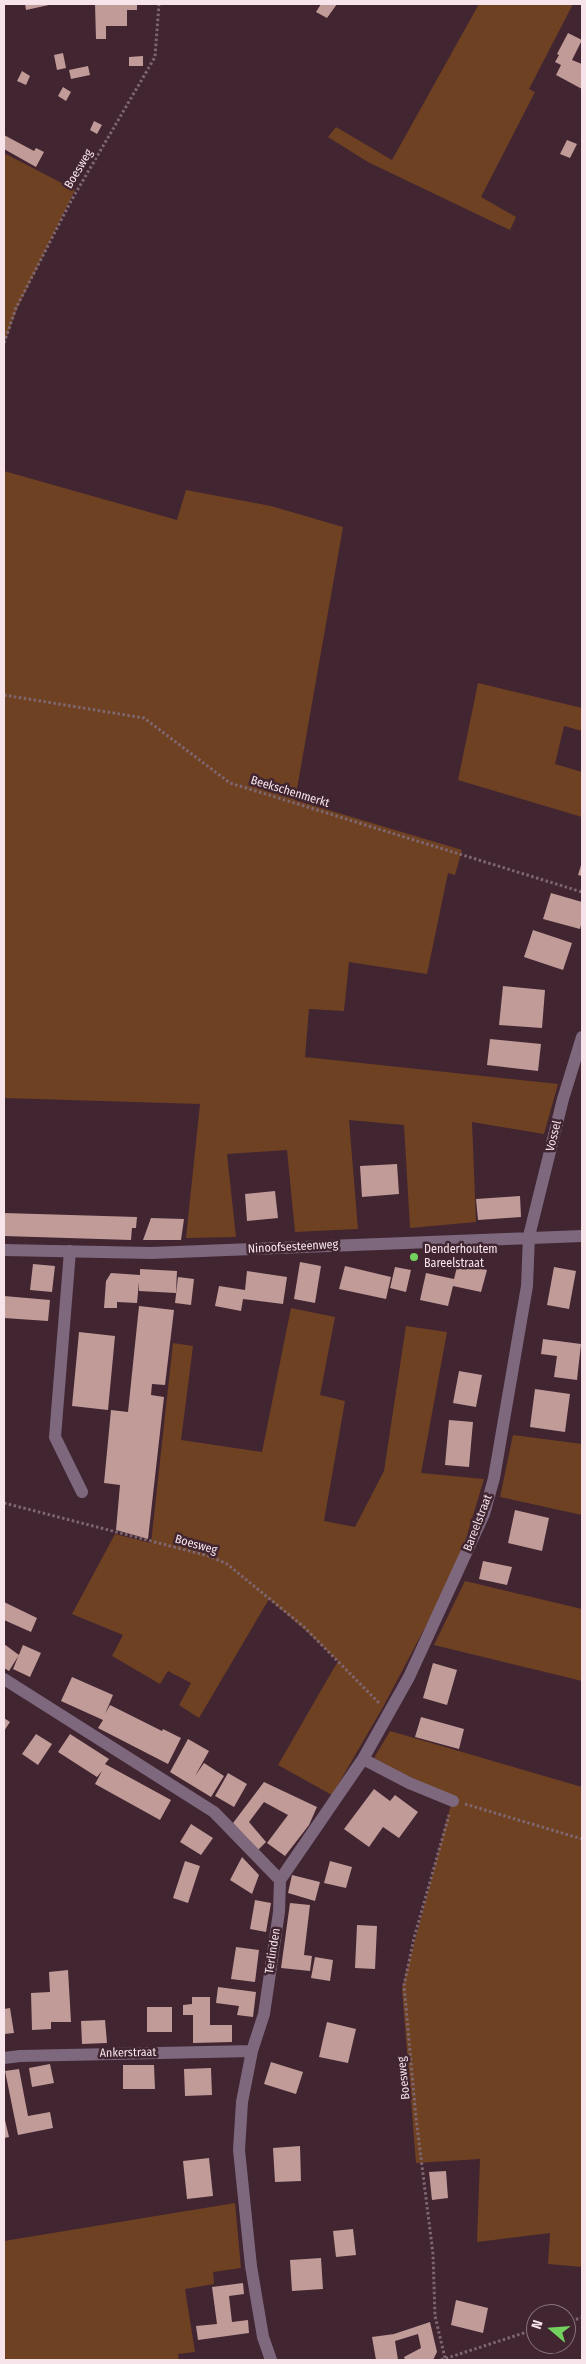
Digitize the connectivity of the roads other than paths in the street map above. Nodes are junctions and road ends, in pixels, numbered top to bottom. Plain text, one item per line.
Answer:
1 (582, 1036) edge
2 (529, 1236) junction
3 (582, 1236) edge
4 (4, 1250) edge
5 (70, 1251) junction
6 (82, 1492) dead end
7 (4, 1679) edge
8 (363, 1759) junction
9 (453, 1801) road end
10 (280, 1880) junction
11 (252, 2051) junction
12 (4, 2058) edge
13 (270, 2360) edge

1 - 2 street, Vossel
2 - 3 street, Ninoofsesteenweg
2 - 5 street, Ninoofsesteenweg
2 - 8 street, Bareelstraat
4 - 5 street, Ninoofsesteenweg
5 - 6 street
7 - 10 street
8 - 9 street
8 - 10 street, Bareelstraat
10 - 11 street, Terlinden
11 - 12 street, Ankerstraat
11 - 13 street, Terlinden

